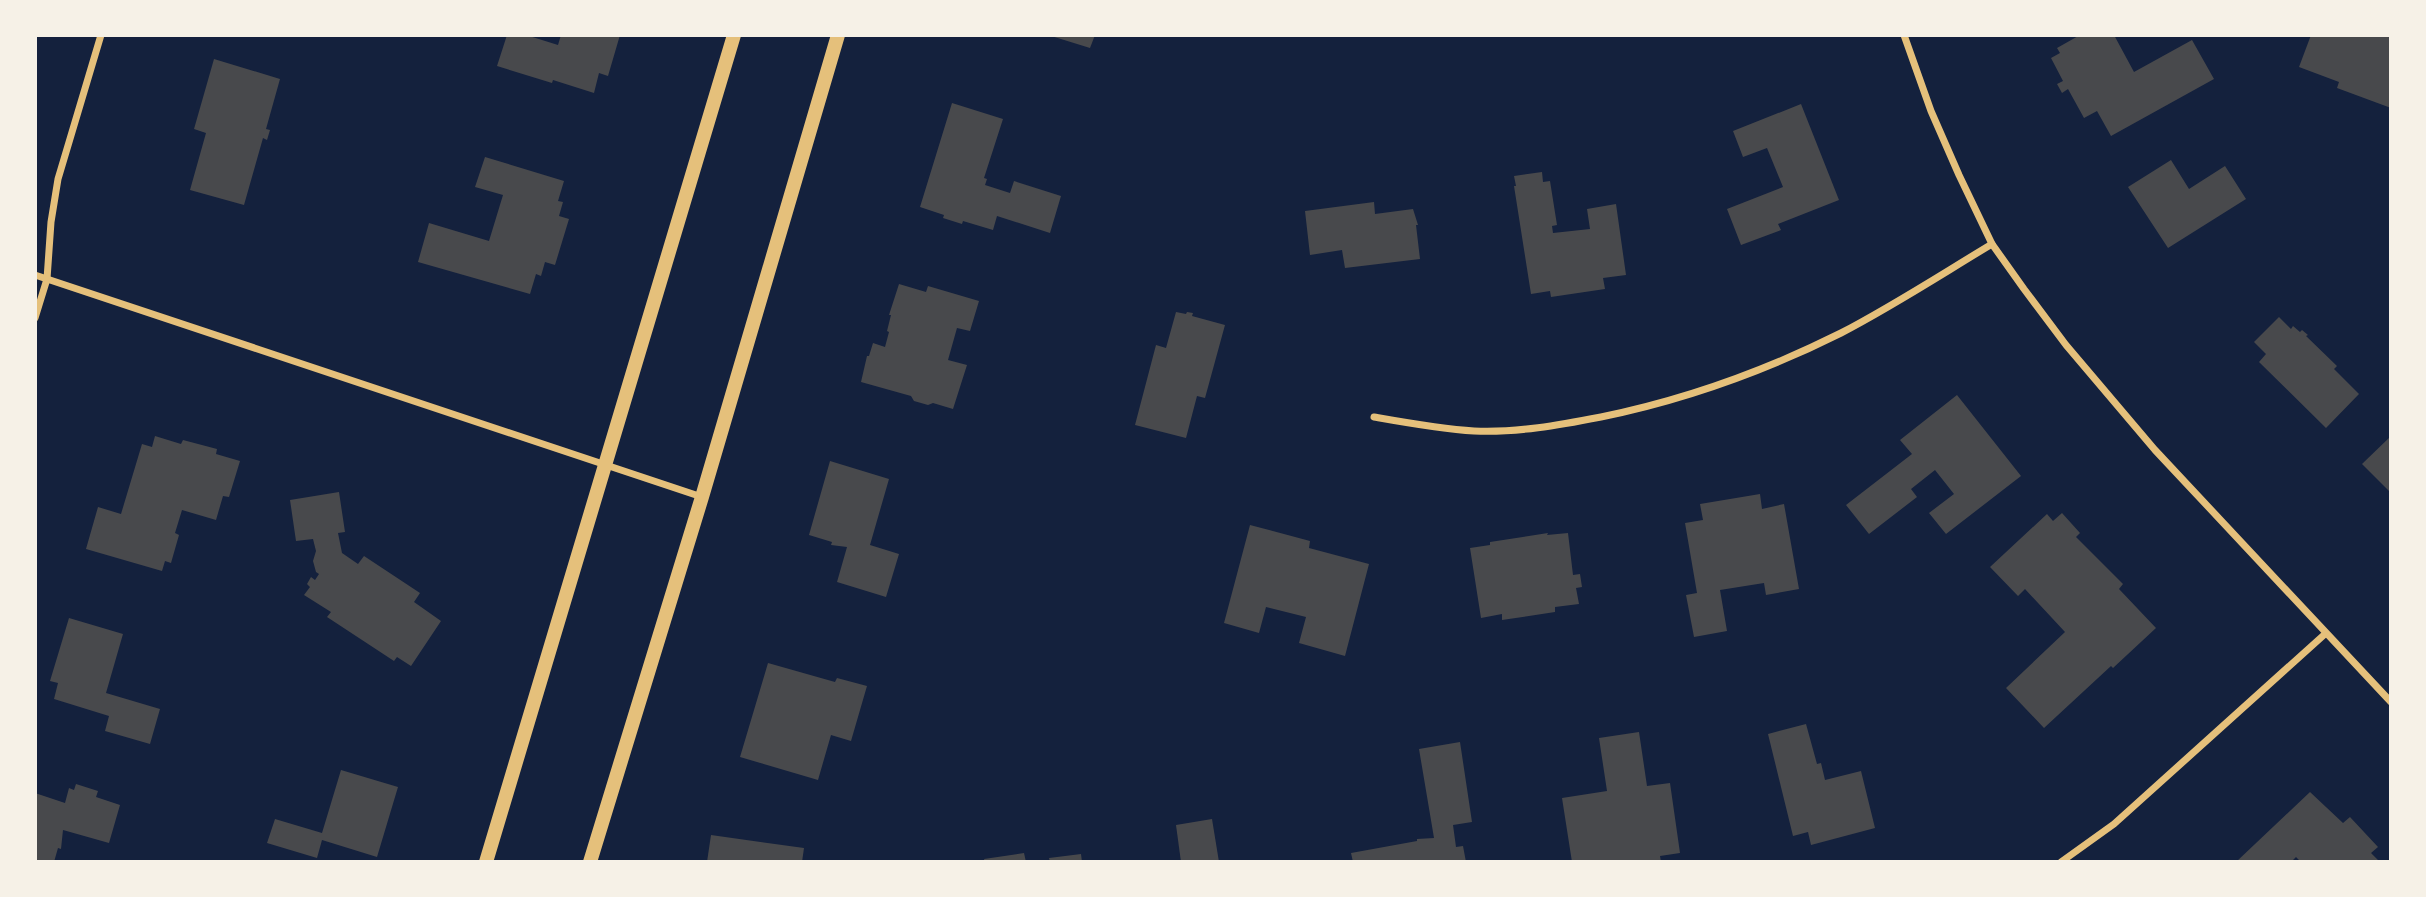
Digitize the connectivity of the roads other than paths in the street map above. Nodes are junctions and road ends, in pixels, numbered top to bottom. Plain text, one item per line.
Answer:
1 (101, 35) edge
2 (734, 35) edge
3 (838, 35) edge
4 (1904, 35) edge
5 (1992, 244) junction
6 (35, 275) edge
7 (47, 279) junction
8 (35, 318) edge
9 (1374, 417) dead end
10 (604, 465) junction
11 (702, 497) junction
12 (2325, 634) junction
13 (2391, 702) edge
14 (486, 862) edge
15 (590, 862) edge
16 (2061, 862) edge

1 - 7 street
2 - 10 main road
3 - 11 main road
4 - 5 street
5 - 9 street
5 - 12 street
6 - 7 street
7 - 8 street
7 - 10 street
10 - 11 street
10 - 14 main road
11 - 15 main road
12 - 13 street
12 - 16 street

